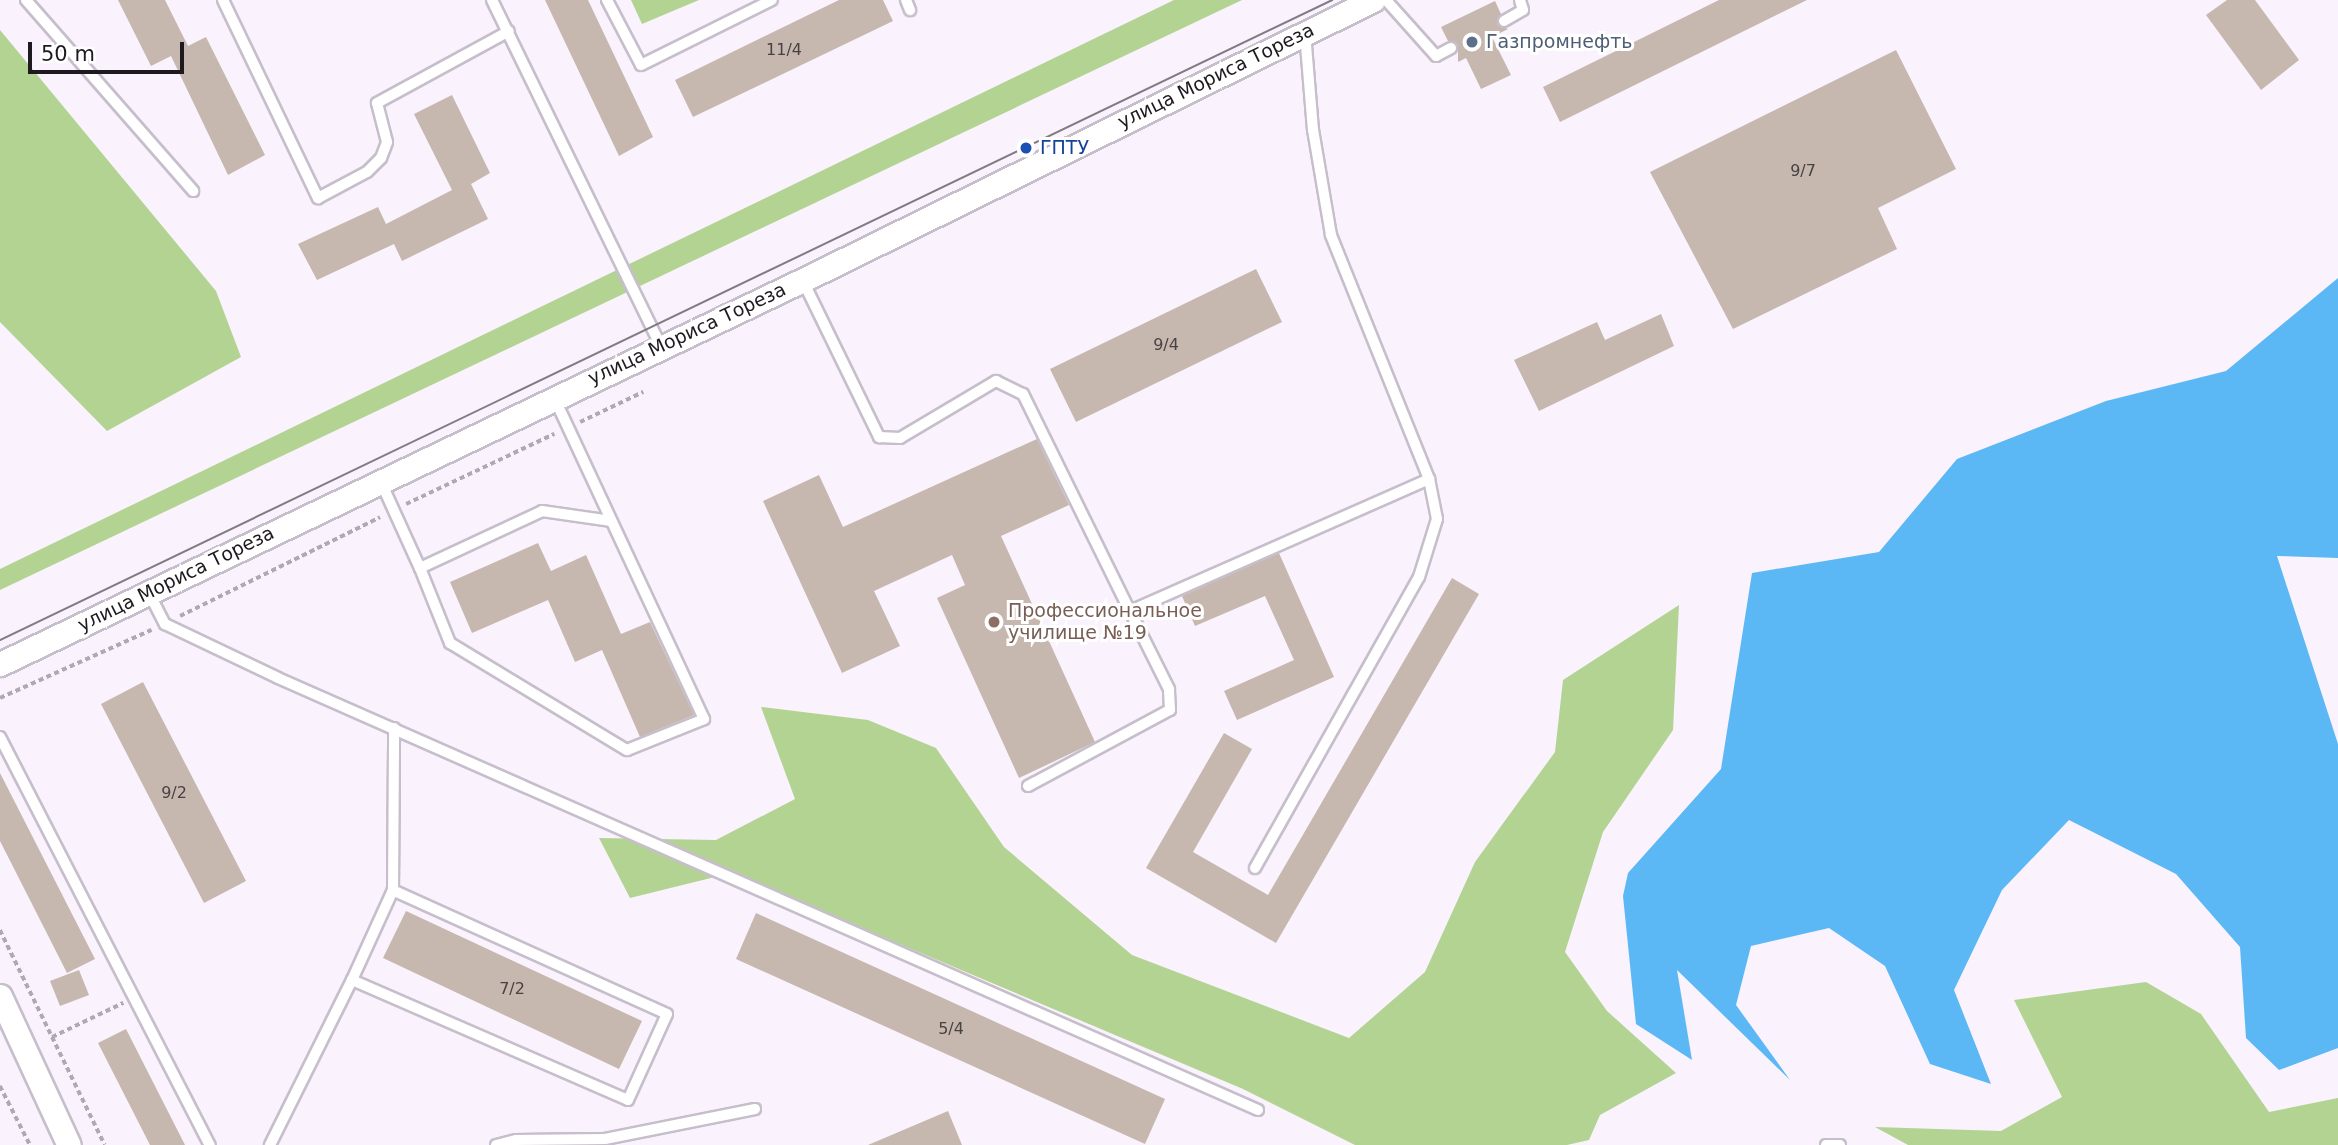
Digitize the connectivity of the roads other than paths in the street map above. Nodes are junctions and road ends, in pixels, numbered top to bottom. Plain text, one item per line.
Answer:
1 (26, 0) edge
2 (223, 0) edge
3 (492, 0) edge
4 (607, 0) edge
5 (772, 0) edge
6 (1373, 0) edge
7 (1386, 0) edge
8 (1520, 0) edge
9 (1504, 21) dead end
10 (509, 31) junction
11 (1305, 32) junction
12 (1451, 48) dead end
13 (193, 191) dead end
14 (803, 280) junction
15 (661, 346) junction
16 (553, 396) junction
17 (1429, 479) junction
18 (380, 480) junction
19 (611, 521) junction
20 (420, 568) junction
21 (149, 593) junction
22 (1130, 611) junction
23 (0, 664) edge
24 (394, 728) junction
25 (0, 737) edge
26 (1028, 786) dead end
27 (1255, 868) dead end
28 (393, 890) junction
29 (352, 980) junction
30 (0, 996) edge
31 (755, 1109) dead end
32 (1258, 1110) dead end
33 (69, 1145) edge
34 (210, 1145) edge
35 (270, 1145) edge
36 (496, 1145) edge
37 (1826, 1145) edge
38 (1840, 1145) edge

1 - 13 lane
2 - 10 lane
3 - 10 lane
4 - 5 lane
6 - 11 street, улица Мориса Тореза
7 - 12 lane
8 - 9 lane
10 - 15 lane
11 - 14 street, улица Мориса Тореза
11 - 17 lane
14 - 15 street, улица Мориса Тореза
14 - 22 lane
15 - 16 street, улица Мориса Тореза
16 - 18 street, улица Мориса Тореза
16 - 19 lane
17 - 22 lane
17 - 27 lane
18 - 20 lane
18 - 21 street, улица Мориса Тореза
19 - 20 lane
19 - 20 lane
21 - 23 street, улица Мориса Тореза
21 - 24 lane
22 - 26 lane
24 - 28 lane
24 - 32 lane
25 - 34 lane
28 - 29 lane
28 - 29 lane
29 - 35 lane
30 - 33 street
31 - 36 lane
37 - 38 lane

